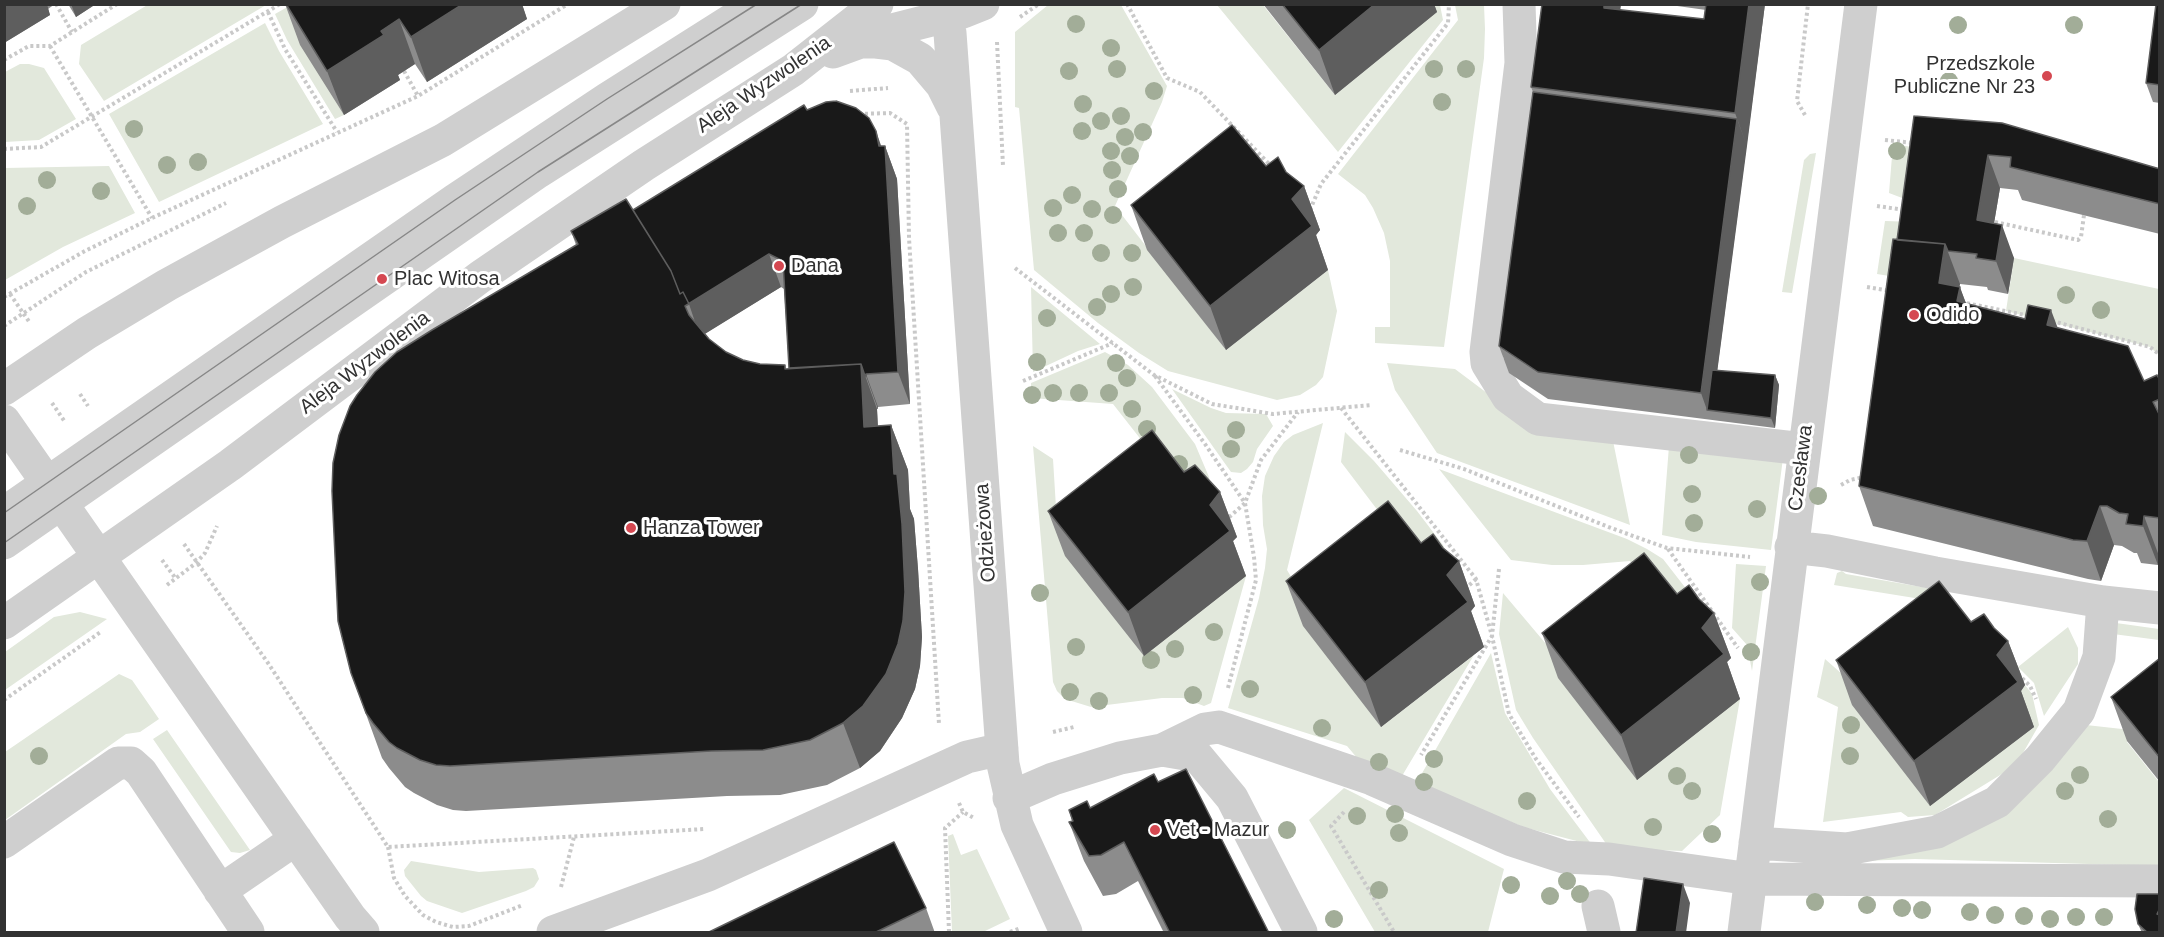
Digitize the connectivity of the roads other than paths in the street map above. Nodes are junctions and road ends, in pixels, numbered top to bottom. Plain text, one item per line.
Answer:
1 (664, 4) edge
2 (757, 4) edge
3 (802, 4) edge
4 (877, 4) edge
5 (1519, 4) edge
6 (1861, 4) edge
7 (944, 10) edge
8 (990, 18) edge
9 (853, 44) junction
10 (793, 70) junction
11 (956, 122) junction
12 (4, 388) edge
13 (4, 421) edge
14 (1804, 449) junction
15 (55, 493) junction
16 (4, 513) edge
17 (4, 543) edge
18 (1791, 547) junction
19 (99, 556) junction
20 (2103, 602) junction
21 (2160, 608) edge
22 (4, 623) edge
23 (1002, 749) junction
24 (1162, 750) junction
25 (1009, 798) junction
26 (296, 839) junction
27 (4, 842) edge
28 (1755, 843) junction
29 (1751, 879) junction
30 (2160, 881) edge
31 (220, 891) junction
32 (248, 933) edge
33 (363, 933) edge
34 (553, 933) edge
35 (1066, 933) edge
36 (1301, 933) edge
37 (1744, 933) edge

1 - 12 street
2 - 15 street
3 - 15 street
4 - 10 street, Aleja Wyzwolenia
5 - 14 street
6 - 14 street, Czesława
7 - 8 street
7 - 9 street
7 - 11 street, Odzieżowa
9 - 10 street
9 - 11 street, Odzieżowa
10 - 19 street, Aleja Wyzwolenia
11 - 23 street, Odzieżowa
13 - 15 street
14 - 18 street, Czesława
15 - 16 street
15 - 17 street
15 - 19 street
18 - 20 street
18 - 28 street, Czesława
19 - 22 street, Aleja Wyzwolenia
19 - 26 street
20 - 21 street
20 - 28 street
23 - 25 street, Odzieżowa
23 - 34 street
24 - 25 street
24 - 29 street
24 - 36 street
25 - 35 street, Odzieżowa
26 - 31 street
26 - 33 street
27 - 31 street
28 - 29 street, Czesława
29 - 30 street
29 - 37 street, Czesława
31 - 32 street

